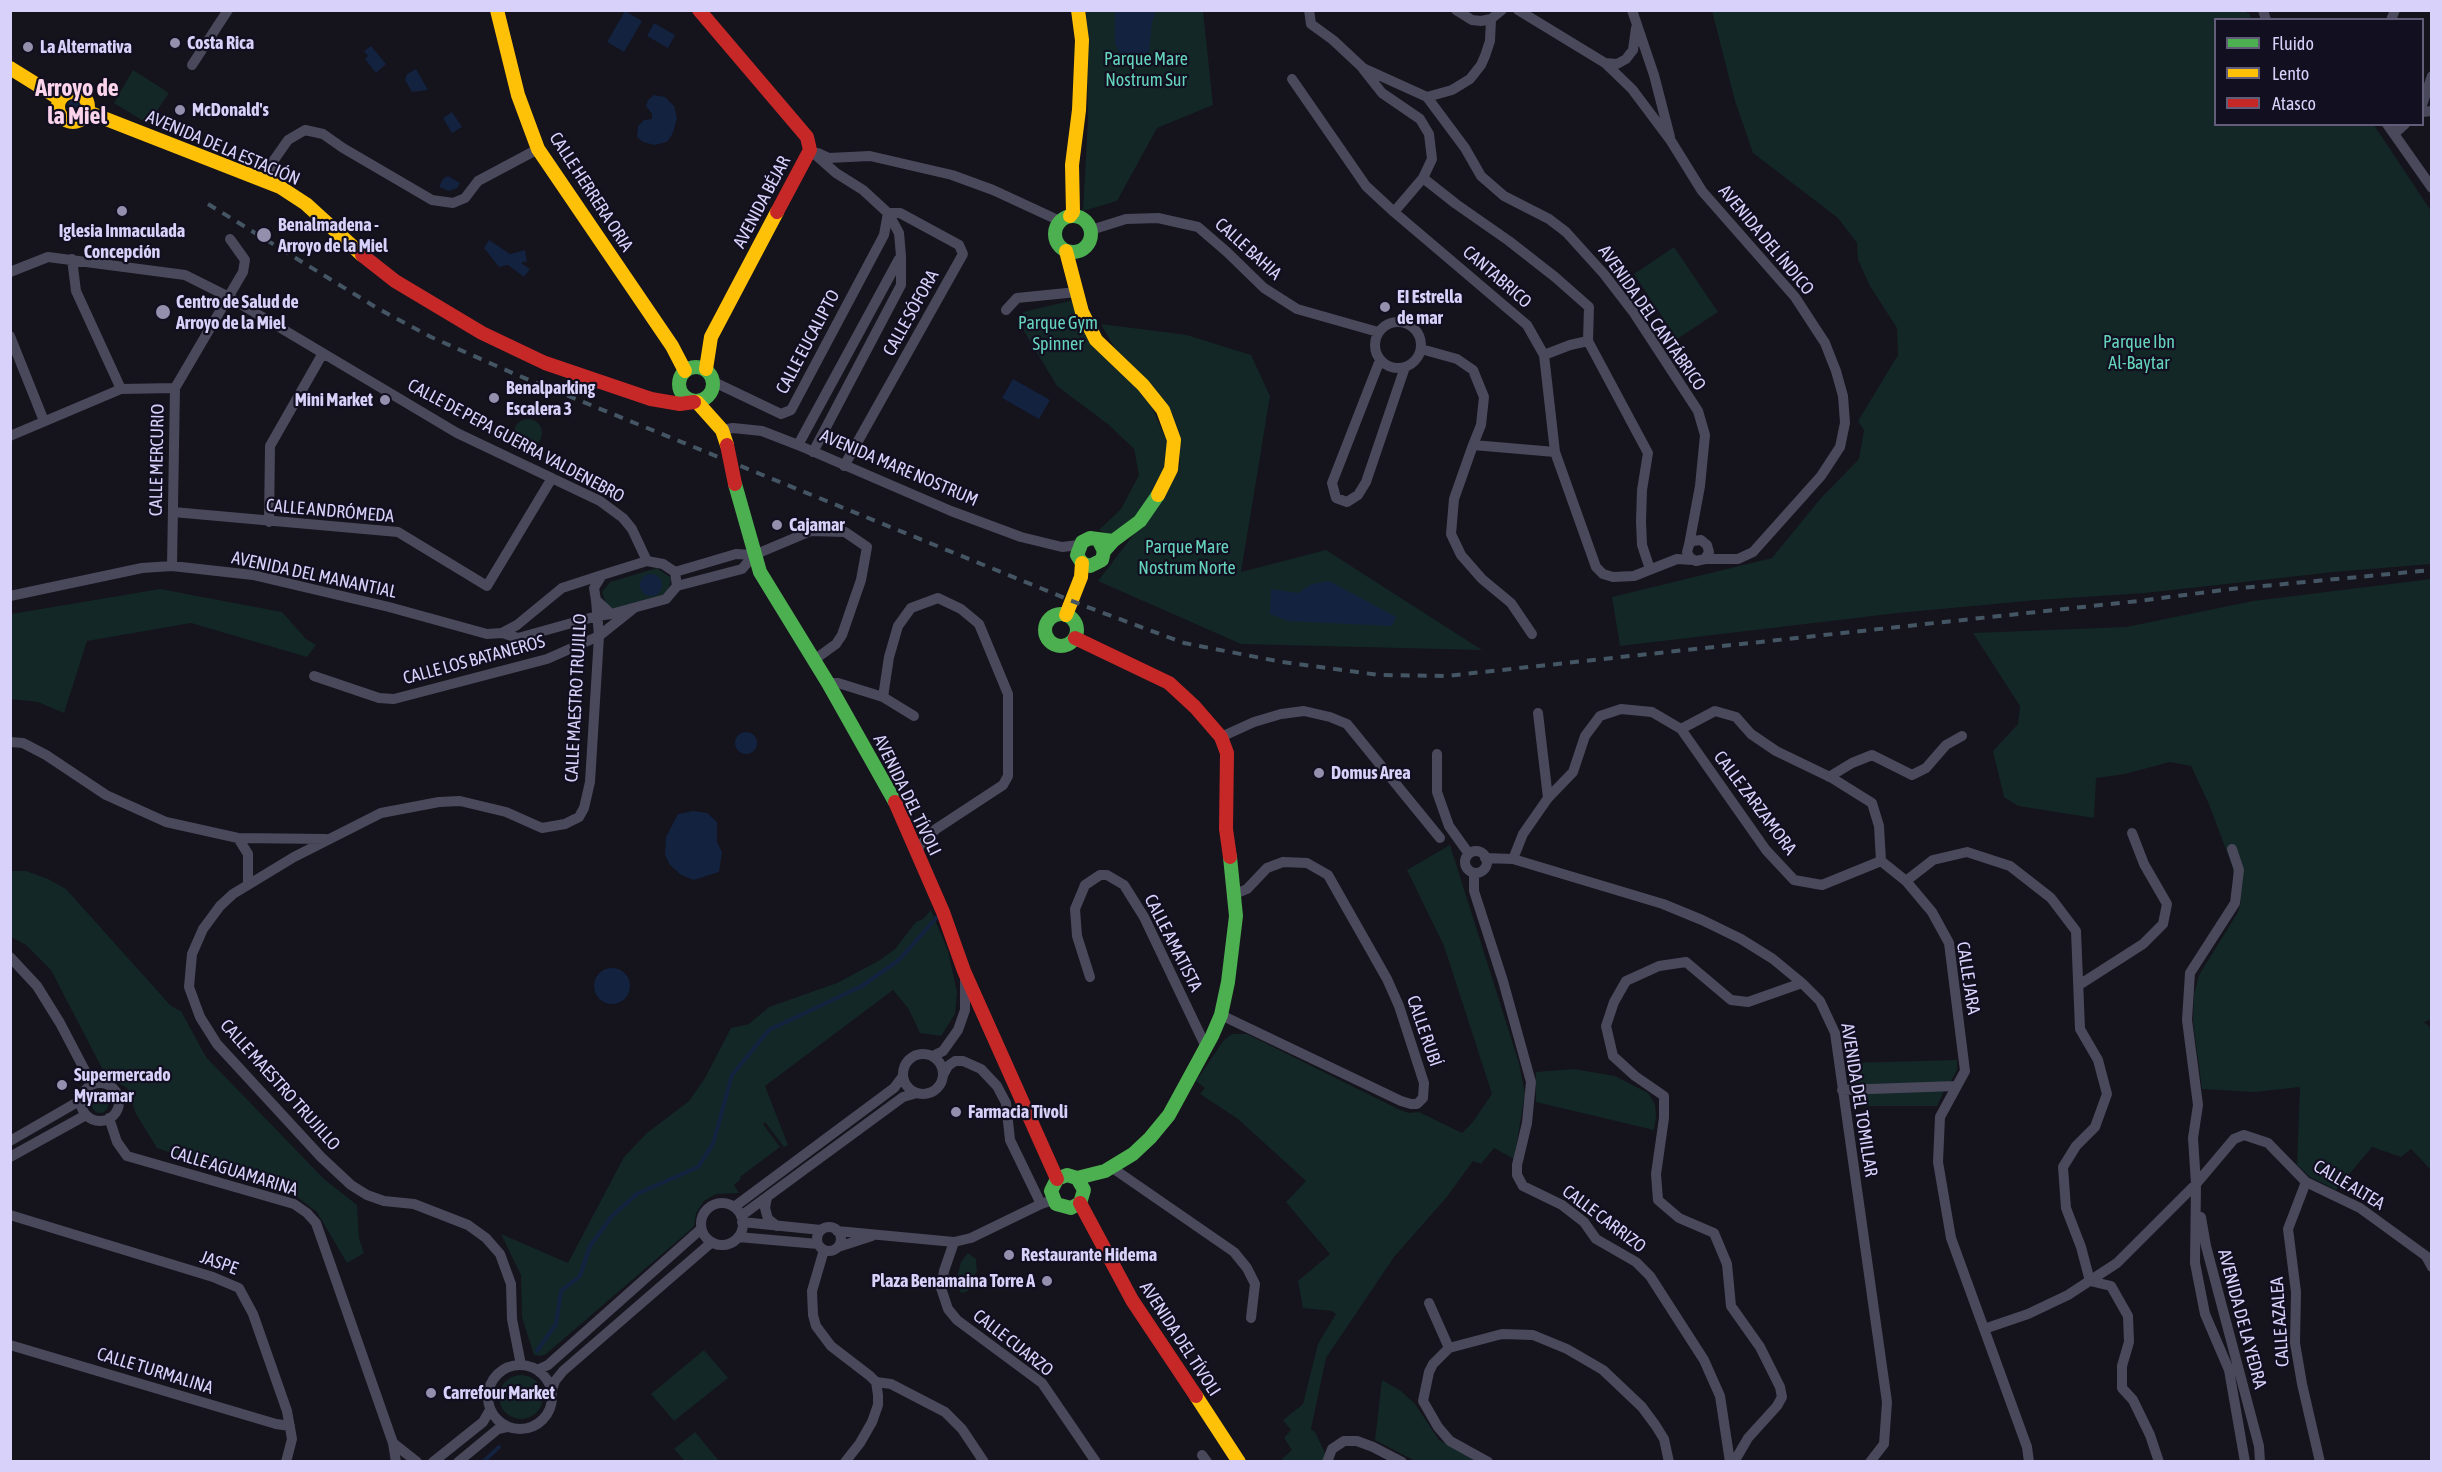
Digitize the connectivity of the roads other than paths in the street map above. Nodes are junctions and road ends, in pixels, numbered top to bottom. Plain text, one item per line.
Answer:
1 (228, 10) edge
2 (497, 10) edge
3 (699, 10) edge
4 (1078, 10) edge
5 (1309, 10) edge
6 (1456, 10) edge
7 (1502, 10) edge
8 (1518, 10) edge
9 (1632, 10) edge
10 (1491, 19) junction
11 (1636, 25) junction
12 (1605, 63) junction
13 (192, 65) dead end
14 (10, 68) edge
15 (1363, 68) junction
16 (2432, 76) edge
17 (1292, 79) dead end
18 (1427, 97) junction
19 (60, 99) junction
20 (2424, 99) edge
21 (88, 112) junction
22 (2391, 129) edge
23 (1671, 141) junction
24 (538, 149) junction
25 (807, 155) junction
26 (1423, 178) junction
27 (266, 182) junction
28 (2432, 188) edge
29 (1394, 212) junction
30 (888, 213) junction
31 (1065, 219) junction
32 (1091, 230) junction
33 (230, 239) dead end
34 (1066, 251) junction
35 (901, 256) junction
36 (72, 259) junction
37 (10, 272) edge
38 (1077, 292) junction
39 (227, 296) junction
40 (877, 301) junction
41 (890, 306) junction
42 (1006, 310) dead end
43 (1378, 332) junction
44 (10, 336) edge
45 (1588, 341) junction
46 (1421, 349) junction
47 (323, 353) junction
48 (1544, 355) junction
49 (1380, 360) junction
50 (1405, 367) junction
51 (695, 369) junction
52 (679, 385) junction
53 (175, 388) junction
54 (121, 389) junction
55 (704, 395) junction
56 (651, 399) junction
57 (816, 413) junction
58 (44, 421) junction
59 (829, 421) junction
60 (721, 428) junction
61 (10, 436) edge
62 (798, 445) junction
63 (1473, 445) junction
64 (813, 452) junction
65 (1556, 452) junction
66 (844, 466) junction
67 (552, 478) junction
68 (173, 512) junction
69 (1695, 515) junction
70 (269, 522) junction
71 (1105, 544) junction
72 (1688, 547) junction
73 (1705, 549) junction
74 (754, 555) junction
75 (1677, 559) junction
76 (1692, 560) junction
77 (647, 561) junction
78 (1082, 562) junction
79 (172, 566) junction
80 (1650, 569) junction
81 (675, 572) junction
82 (602, 575) junction
83 (677, 586) junction
84 (10, 597) edge
85 (596, 600) junction
86 (634, 608) junction
87 (611, 614) junction
88 (1066, 615) junction
89 (597, 616) junction
90 (502, 633) junction
91 (1532, 634) dead end
92 (598, 636) junction
93 (1075, 638) junction
94 (814, 660) junction
95 (314, 676) dead end
96 (828, 683) junction
97 (883, 697) junction
98 (1538, 712) dead end
99 (914, 716) dead end
100 (1681, 729) junction
101 (1221, 736) junction
102 (1962, 736) dead end
103 (10, 742) edge
104 (1437, 754) dead end
105 (1829, 777) junction
106 (1548, 798) junction
107 (2132, 833) dead end
108 (238, 838) junction
109 (1440, 838) dead end
110 (329, 839) junction
111 (2232, 849) dead end
112 (915, 851) junction
113 (1469, 854) junction
114 (1485, 858) junction
115 (1512, 859) junction
116 (1881, 861) junction
117 (1474, 873) junction
118 (1906, 881) junction
119 (248, 885) junction
120 (1235, 894) junction
121 (10, 957) edge
122 (964, 971) junction
123 (1090, 978) dead end
124 (1802, 982) junction
125 (2079, 985) junction
126 (1221, 1015) junction
127 (1206, 1047) junction
128 (933, 1056) junction
129 (943, 1075) junction
130 (903, 1077) junction
131 (92, 1084) junction
132 (1955, 1086) junction
133 (1842, 1090) junction
134 (917, 1093) junction
135 (81, 1100) junction
136 (86, 1115) junction
137 (109, 1118) junction
138 (10, 1141) edge
139 (1046, 1152) junction
140 (10, 1157) edge
141 (1108, 1169) junction
142 (1075, 1177) junction
143 (1057, 1179) junction
144 (2306, 1182) junction
145 (2196, 1184) junction
146 (767, 1197) junction
147 (1082, 1199) junction
148 (1047, 1202) junction
149 (734, 1207) junction
150 (1065, 1208) junction
151 (10, 1215) edge
152 (742, 1219) junction
153 (777, 1226) junction
154 (701, 1229) junction
155 (821, 1230) junction
156 (837, 1231) junction
157 (877, 1234) junction
158 (1095, 1234) junction
159 (738, 1237) junction
160 (712, 1242) junction
161 (954, 1242) junction
162 (821, 1247) junction
163 (838, 1247) junction
164 (2432, 1267) edge
165 (2090, 1281) junction
166 (1429, 1303) dead end
167 (1251, 1318) dead end
168 (1984, 1329) junction
169 (10, 1345) edge
170 (1449, 1348) junction
171 (521, 1365) junction
172 (537, 1370) junction
173 (876, 1382) junction
174 (552, 1390) junction
175 (490, 1410) junction
176 (290, 1426) junction
177 (507, 1427) junction
178 (1725, 1435) junction
179 (1748, 1438) junction
180 (393, 1443) junction
181 (1729, 1459) edge
182 (286, 1461) edge
183 (396, 1461) edge
184 (417, 1461) edge
185 (433, 1461) edge
186 (458, 1461) edge
187 (845, 1461) edge
188 (984, 1461) edge
189 (1096, 1461) edge
190 (1239, 1461) edge
191 (1327, 1461) edge
192 (1402, 1461) edge
193 (1488, 1461) edge
194 (1669, 1461) edge
195 (1869, 1461) edge
196 (2029, 1461) edge
197 (2159, 1461) edge
198 (2245, 1461) edge
199 (2260, 1461) edge
200 (2320, 1461) edge

1 - 13 street
2 - 24 street, CALLE HERRERA ORIA
3 - 25 street, AVENIDA BÉJAR
4 - 31 street
5 - 15 street, AVENIDA DEL CANTÁBRICO
6 - 10 street
7 - 10 street
8 - 12 street, AVENIDA DEL ÍNDICO
9 - 11 street
10 - 18 street
11 - 12 street
11 - 23 street
12 - 23 street, AVENIDA DEL ÍNDICO
14 - 19 street
15 - 18 street, AVENIDA DEL CANTÁBRICO
15 - 26 street, AVENIDA DEL CANTÁBRICO
16 - 20 street
17 - 29 street, CANTABRICO
18 - 69 street, AVENIDA DEL CANTÁBRICO
19 - 21 street
19 - 21 street
21 - 27 street, AVENIDA DE LA ESTACIÓN
22 - 28 street
23 - 73 street, AVENIDA DEL ÍNDICO
24 - 27 street
24 - 51 street, CALLE HERRERA ORIA
25 - 30 street
25 - 31 street
25 - 51 street, AVENIDA BÉJAR
26 - 29 street, AVENIDA DEL CANTÁBRICO
26 - 45 street
27 - 56 street, AVENIDA DE LA ESTACIÓN
29 - 48 street, CANTABRICO
30 - 35 street
30 - 55 street, CALLE EUCALIPTO
30 - 66 street, CALLE SÓFORA
31 - 32 street
31 - 34 street
32 - 34 street
32 - 43 street, CALLE BAHIA
33 - 39 street, CALLE MERCURIO
34 - 38 street
35 - 40 street
35 - 41 street
36 - 37 street, CALLE DE PEPA GUERRA VALDENEBRO
36 - 39 street, CALLE DE PEPA GUERRA VALDENEBRO
36 - 54 street
38 - 42 street
38 - 71 street
39 - 47 street, CALLE DE PEPA GUERRA VALDENEBRO
39 - 53 street, CALLE MERCURIO
40 - 41 street
40 - 57 street
41 - 59 street
43 - 46 street
43 - 49 street
44 - 58 street
45 - 48 street
45 - 80 street
46 - 50 street
46 - 63 street
47 - 67 street, CALLE DE PEPA GUERRA VALDENEBRO
47 - 70 street
48 - 65 street, CANTABRICO
49 - 50 street
49 - 50 street
51 - 52 street, AVENIDA BÉJAR
51 - 55 street, CALLE HERRERA ORIA
52 - 55 street
52 - 56 street
53 - 54 street
53 - 68 street, CALLE MERCURIO
54 - 58 street
55 - 56 street, AVENIDA DE LA ESTACIÓN
55 - 60 street
57 - 59 street
57 - 62 street
58 - 61 street
59 - 64 street
60 - 62 street, AVENIDA MARE NOSTRUM
60 - 74 street, AVENIDA DEL TÍVOLI, bridge
62 - 64 street, AVENIDA MARE NOSTRUM
63 - 65 street
63 - 91 street
64 - 66 street, AVENIDA MARE NOSTRUM
65 - 80 street, CANTABRICO
66 - 78 street, AVENIDA MARE NOSTRUM
67 - 70 street, CALLE ANDRÓMEDA
67 - 77 street, CALLE DE PEPA GUERRA VALDENEBRO
68 - 70 street, CALLE ANDRÓMEDA
68 - 79 street, CALLE MERCURIO
69 - 72 street, AVENIDA DEL CANTÁBRICO
69 - 73 street, AVENIDA DEL CANTÁBRICO
71 - 78 street
71 - 78 street
72 - 73 street
72 - 75 street, CANTABRICO
72 - 76 street
73 - 76 street, AVENIDA DEL ÍNDICO
74 - 81 street
74 - 83 street, AVENIDA DEL MANANTIAL
74 - 94 street, AVENIDA DEL TÍVOLI
74 - 94 street
75 - 76 street, CANTABRICO
75 - 80 street, CANTABRICO
77 - 81 street
77 - 82 street
78 - 88 street
79 - 84 street, AVENIDA DEL MANANTIAL
79 - 90 street, AVENIDA DEL MANANTIAL
81 - 83 street
82 - 85 street
82 - 90 street
83 - 86 street, AVENIDA DEL MANANTIAL
85 - 87 street
85 - 89 street, CALLE MAESTRO TRUJILLO
86 - 87 street, AVENIDA DEL MANANTIAL
86 - 92 street, CALLE LOS BATANEROS
87 - 89 street, AVENIDA DEL MANANTIAL
88 - 93 street
88 - 93 street
89 - 90 street, AVENIDA DEL MANANTIAL
89 - 92 street, CALLE MAESTRO TRUJILLO
92 - 95 street, CALLE LOS BATANEROS
92 - 110 street, CALLE MAESTRO TRUJILLO
93 - 101 street
94 - 96 street, AVENIDA DEL TÍVOLI
96 - 97 street
96 - 112 street, AVENIDA DEL TÍVOLI
97 - 99 street
97 - 112 street
98 - 106 street
100 - 105 street
100 - 106 street
100 - 116 street, CALLE ZARZAMORA
101 - 109 street
101 - 120 street
102 - 105 street
103 - 108 street
104 - 113 street
105 - 116 street
106 - 115 street
107 - 125 street
108 - 110 street
108 - 119 street
110 - 119 street, CALLE MAESTRO TRUJILLO
111 - 145 street, AVENIDA DE LA YEDRA
112 - 122 street, AVENIDA DEL TÍVOLI
113 - 114 street
113 - 117 street
114 - 115 street, AVENIDA DEL TOMILLAR
114 - 117 street
115 - 124 street, AVENIDA DEL TOMILLAR
116 - 118 street, CALLE JARA
117 - 178 street, CALLE CARRIZO
118 - 125 street
118 - 132 street, CALLE JARA
119 - 171 street, CALLE MAESTRO TRUJILLO
120 - 126 street
120 - 126 street, CALLE RUBÍ
121 - 131 street
122 - 128 street
122 - 139 street, AVENIDA DEL TÍVOLI
123 - 127 street, CALLE AMATISTA
124 - 133 street, AVENIDA DEL TOMILLAR
124 - 179 street
125 - 165 street
126 - 127 street
127 - 141 street
128 - 129 street
128 - 130 street
129 - 134 street
129 - 148 street
130 - 134 street
130 - 149 street
131 - 135 street
131 - 137 street
132 - 133 street
132 - 168 street, CALLE JARA
133 - 195 street, AVENIDA DEL TOMILLAR
134 - 146 street
135 - 136 street
135 - 138 street
136 - 137 street
136 - 140 street
137 - 180 street, CALLE AGUAMARINA
139 - 142 street, AVENIDA DEL TÍVOLI
139 - 143 street, AVENIDA DEL TÍVOLI
141 - 142 street
141 - 147 street
141 - 167 street
142 - 143 street
142 - 147 street
143 - 148 street
144 - 145 street, CALLE ALTEA
144 - 164 street, CALLE ALTEA
144 - 200 street, CALLE AZALEA
145 - 165 street, CALLE ALTEA
145 - 198 street, AVENIDA DE LA YEDRA
145 - 199 street, AVENIDA DE LA YEDRA
146 - 152 street
146 - 153 street
147 - 150 street
147 - 158 street, AVENIDA DEL TÍVOLI
148 - 150 street
148 - 161 street
149 - 152 street
149 - 154 street
150 - 158 street, AVENIDA DEL TÍVOLI
151 - 176 street, JASPE
152 - 153 street
152 - 159 street
153 - 155 street
154 - 160 street
154 - 172 street
155 - 156 street
155 - 162 street
156 - 157 street
156 - 163 street
157 - 161 street
157 - 163 street
158 - 190 street, AVENIDA DEL TÍVOLI
159 - 160 street
159 - 162 street
160 - 174 street
161 - 189 street, CALLE CUARZO
162 - 163 street
162 - 173 street
165 - 168 street, CALLE ALTEA
165 - 197 street
166 - 170 street
168 - 196 street, CALLE JARA
169 - 176 street, CALLE TURMALINA
170 - 193 street
170 - 194 street
171 - 172 street
171 - 175 street
172 - 174 street
173 - 187 street
173 - 188 street
174 - 177 street
175 - 177 street
175 - 185 street
176 - 182 street, JASPE
177 - 186 street
178 - 179 street
178 - 181 street, CALLE CARRIZO
179 - 181 street
180 - 183 street, CALLE AGUAMARINA
180 - 184 street
191 - 192 street

